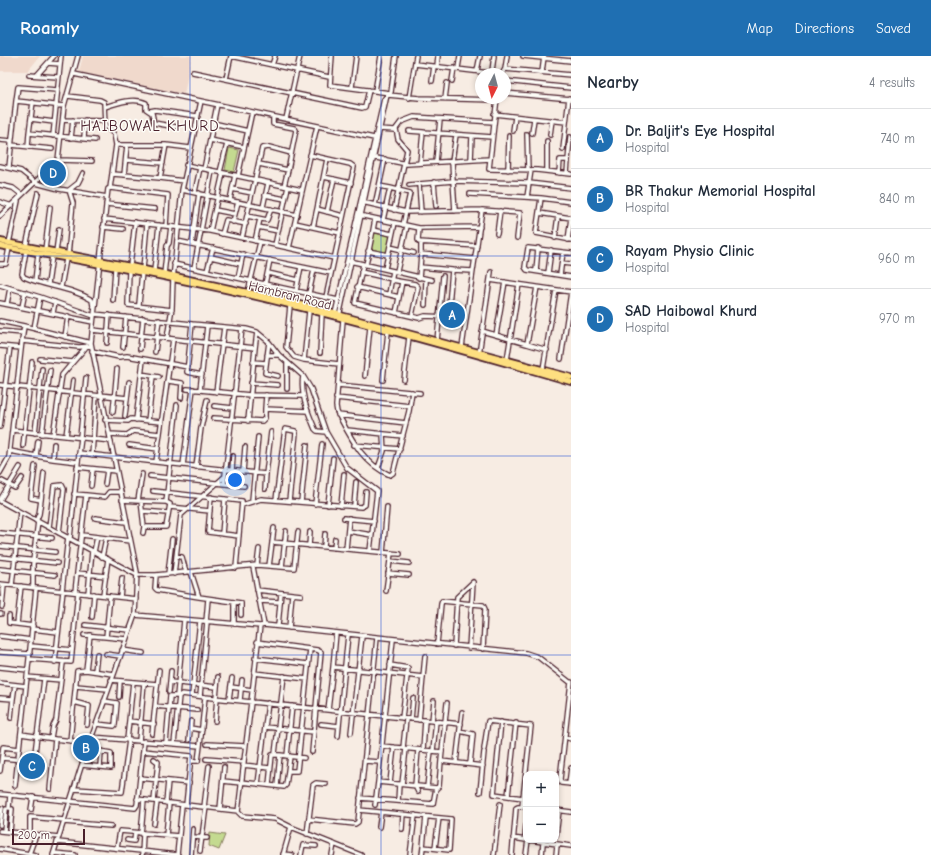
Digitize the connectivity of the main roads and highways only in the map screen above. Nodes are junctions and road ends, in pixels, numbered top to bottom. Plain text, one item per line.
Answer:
1 (0, 241) edge
2 (9, 245) junction
3 (0, 246) edge
4 (26, 249) junction
5 (67, 257) junction
6 (100, 263) junction
7 (130, 268) junction
8 (142, 271) junction
9 (173, 278) junction
10 (338, 317) junction
11 (444, 344) junction
12 (479, 353) junction
13 (571, 377) edge
14 (571, 382) edge

1 - 2 main road, Hambran Road
2 - 3 main road, Hambran Road
2 - 4 main road, Hambran Road
4 - 5 main road, Hambran Road
4 - 5 main road, Hambran Road
5 - 6 main road, Hambran Road
6 - 7 main road, Hambran Road
6 - 7 main road, Hambran Road
7 - 8 main road, Hambran Road
8 - 9 main road, Hambran Road
8 - 9 main road, Hambran Road
9 - 10 main road, Hambran Road
9 - 10 main road, Hambran Road
10 - 11 main road, Hambran Road
10 - 11 main road, Hambran Road
11 - 12 main road, Hambran Road
11 - 12 main road, Hambran Road
12 - 13 main road, Hambran Road
12 - 14 main road, Hambran Road

